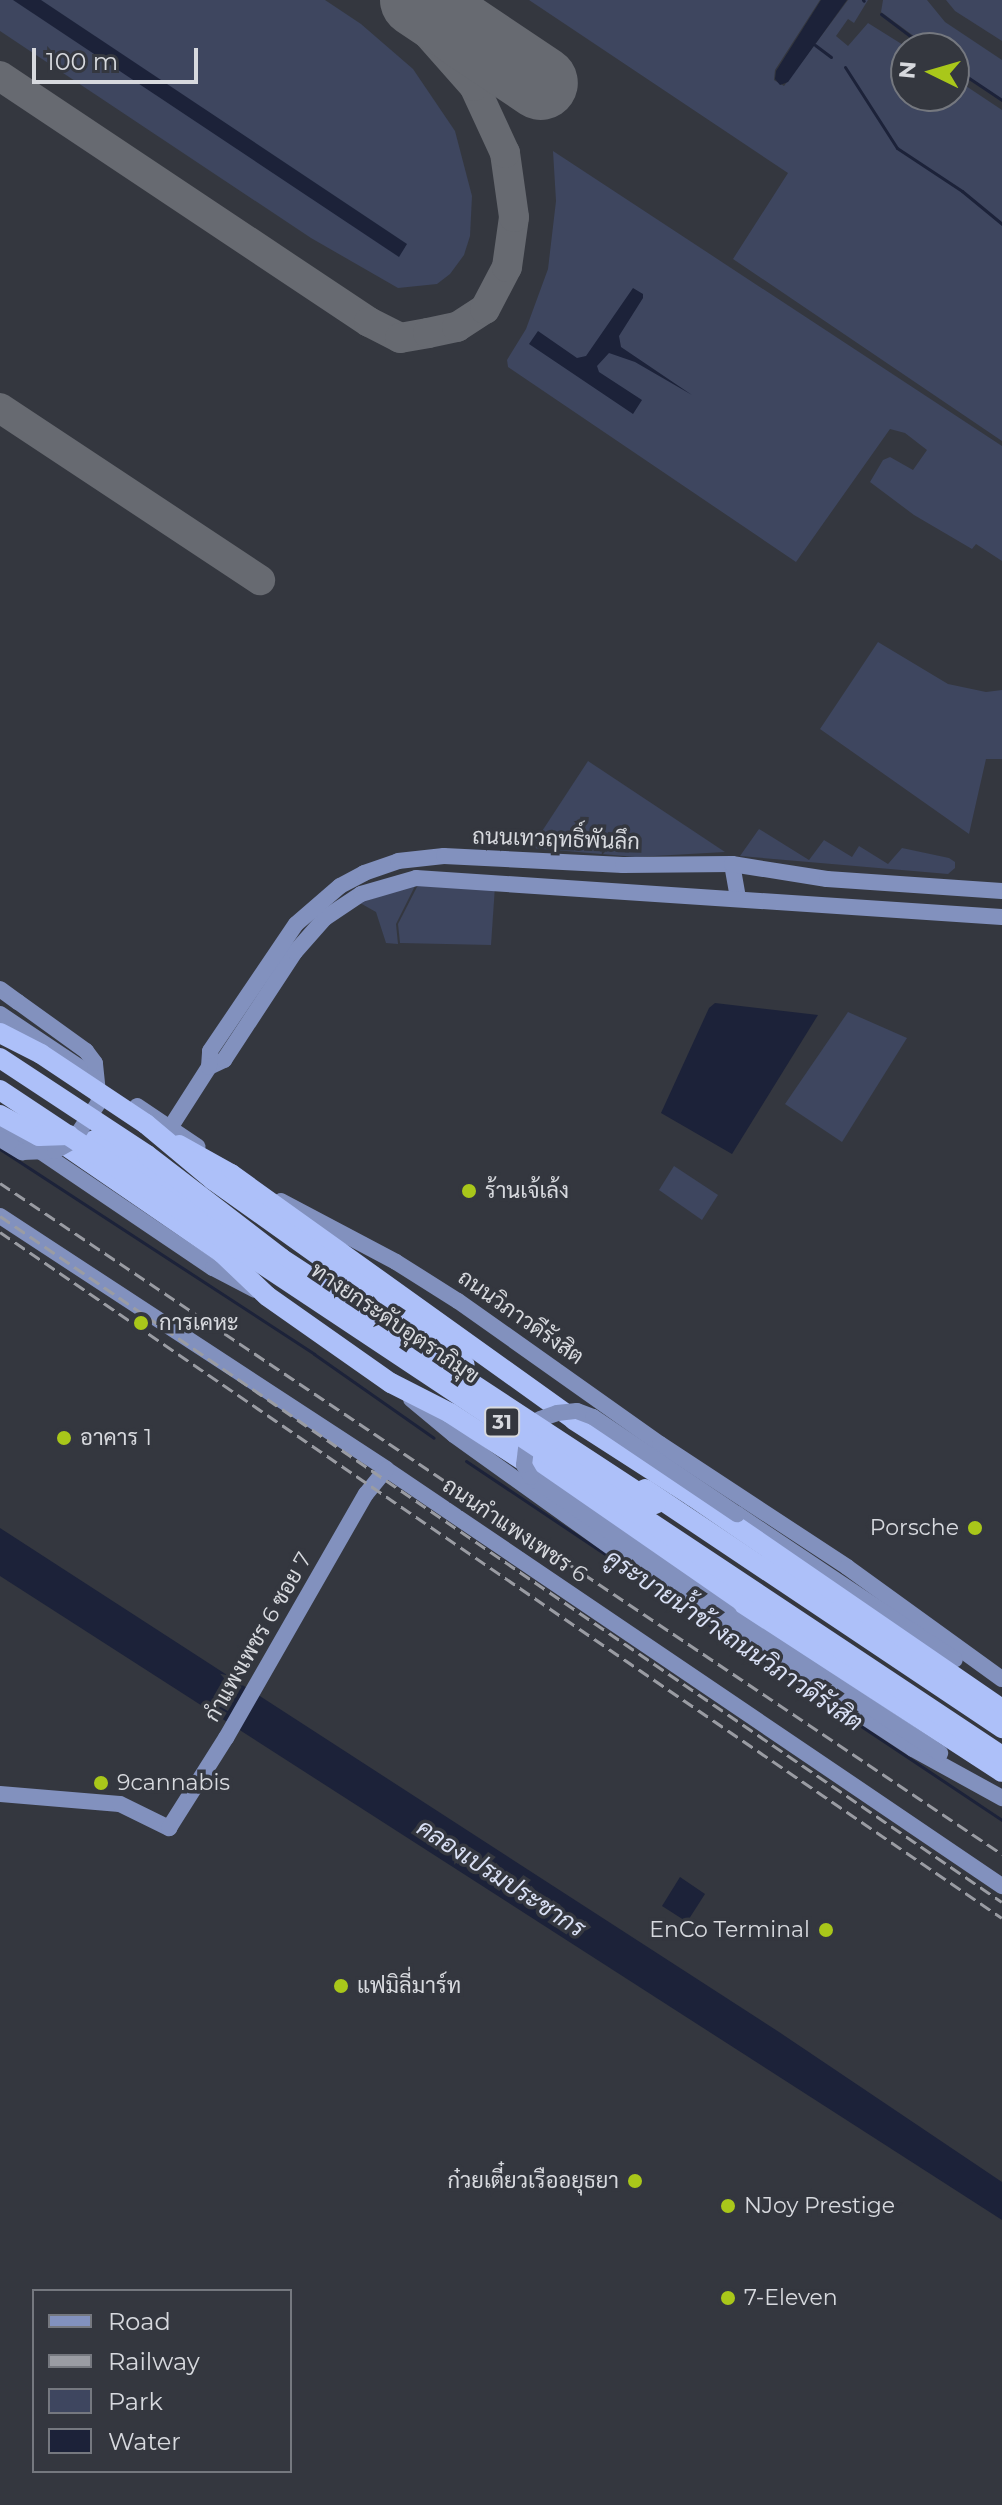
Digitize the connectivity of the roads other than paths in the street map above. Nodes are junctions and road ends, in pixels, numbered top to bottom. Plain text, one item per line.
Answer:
1 (411, 859) junction
2 (732, 864) junction
3 (354, 877) junction
4 (416, 878) junction
5 (1002, 891) edge
6 (361, 894) junction
7 (738, 897) junction
8 (1002, 917) edge
9 (0, 989) edge
10 (0, 1014) edge
11 (0, 1036) edge
12 (0, 1058) edge
13 (209, 1067) junction
14 (0, 1079) edge
15 (0, 1090) edge
16 (0, 1101) edge
17 (0, 1115) edge
18 (0, 1124) edge
19 (170, 1128) junction
20 (81, 1132) junction
21 (0, 1139) edge
22 (0, 1216) edge
23 (267, 1296) junction
24 (391, 1383) junction
25 (507, 1404) junction
26 (386, 1469) junction
27 (668, 1505) junction
28 (776, 1555) junction
29 (974, 1661) junction
30 (1002, 1670) edge
31 (1002, 1679) edge
32 (1002, 1690) edge
33 (1002, 1709) edge
34 (1002, 1728) edge
35 (1002, 1735) edge
36 (1002, 1756) edge
37 (1002, 1772) edge
38 (0, 1794) edge
39 (997, 1795) edge
40 (1002, 1886) edge

1 - 2 main road, ถนนเทวฤทธิ์พันลึก
1 - 3 main road, ถนนเทวฤทธิ์พันลึก
1 - 4 main road
2 - 5 main road, ถนนเทวฤทธิ์พันลึก
2 - 7 main road
3 - 6 main road
3 - 13 main road, ถนนเทวฤทธิ์พันลึก
4 - 6 main road, ถนนเทวฤทธิ์พันลึก
4 - 7 main road, ถนนเทวฤทธิ์พันลึก
6 - 13 main road, ถนนเทวฤทธิ์พันลึก
7 - 8 main road, ถนนเทวฤทธิ์พันลึก
9 - 20 main road, bridge
10 - 19 main road, ถนนวิภาวดีรังสิต
11 - 25 highway, ทางยกระดับอุตราภิมุข, bridge
11 - 28 highway
12 - 25 highway, ทางยกระดับอุตราภิมุข / 31, bridge
13 - 19 main road, ถนนเทวฤทธิ์พันลึก
14 - 27 highway, 31
15 - 36 highway, ทางยกระดับอุตราภิมุข / 31, bridge
16 - 23 highway, 31
17 - 20 highway, bridge
18 - 23 main road, 31
19 - 29 main road, ถนนวิภาวดีรังสิต
20 - 21 main road, bridge
22 - 26 main road, ถนนกำแพงเพชร 6
23 - 24 highway, 31
24 - 37 highway, 31
24 - 39 main road, 31
25 - 35 highway, ทางยกระดับอุตราภิมุข / 31, bridge
26 - 38 main road, กำแพงเพชร 6 ซอย 7
26 - 40 main road, ถนนกำแพงเพชร 6
27 - 28 highway
27 - 34 highway, 31
28 - 33 highway
29 - 30 main road
29 - 31 main road, ถนนวิภาวดีรังสิต
32 - 39 main road, bridge

